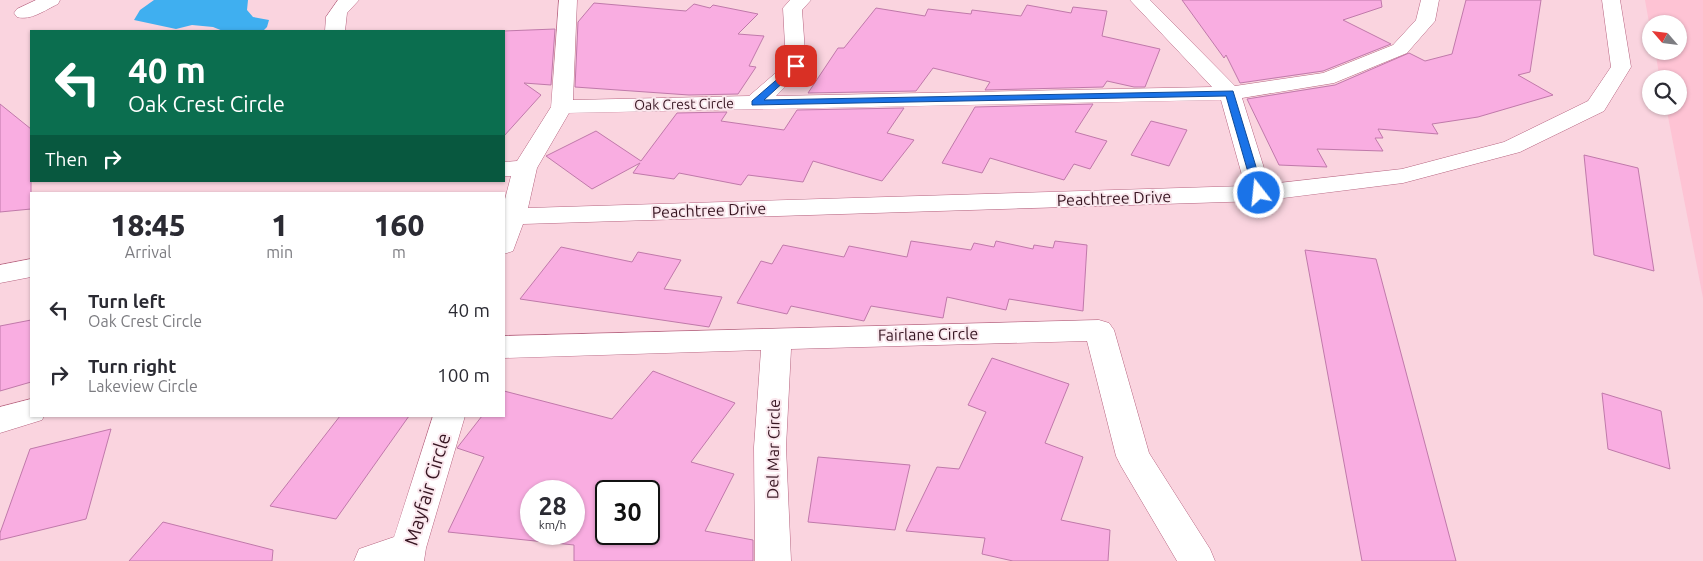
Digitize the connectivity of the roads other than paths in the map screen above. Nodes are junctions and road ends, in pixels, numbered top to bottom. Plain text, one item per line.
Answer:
1 (51, 0) edge
2 (350, 0) edge
3 (568, 0) edge
4 (802, 0) edge
5 (1139, 0) edge
6 (1430, 0) edge
7 (1611, 0) edge
8 (24, 13) dead end
9 (335, 30) edge
10 (1230, 93) junction
11 (755, 103) junction
12 (562, 107) junction
13 (515, 168) edge
14 (1259, 193) junction
15 (509, 217) edge
16 (505, 239) edge
17 (30, 268) edge
18 (0, 274) edge
19 (777, 338) junction
20 (505, 347) edge
21 (30, 411) edge
22 (449, 417) edge
23 (0, 420) edge
24 (407, 554) edge
25 (372, 561) edge
26 (773, 561) edge
27 (1197, 561) edge

1 - 8 street
2 - 9 street
3 - 12 street
4 - 11 street
5 - 10 street
6 - 10 street, Oak Crest Circle
7 - 14 street, Peachtree Drive
10 - 11 street, Oak Crest Circle
10 - 14 street
11 - 12 street, Oak Crest Circle
12 - 13 street
13 - 15 street
14 - 15 street, Peachtree Drive
15 - 16 street
17 - 18 street
19 - 20 street, Fairlane Circle
19 - 26 street, Del Mar Circle
19 - 27 street, Fairlane Circle
21 - 23 street
22 - 24 street, Mayfair Circle
24 - 25 street

